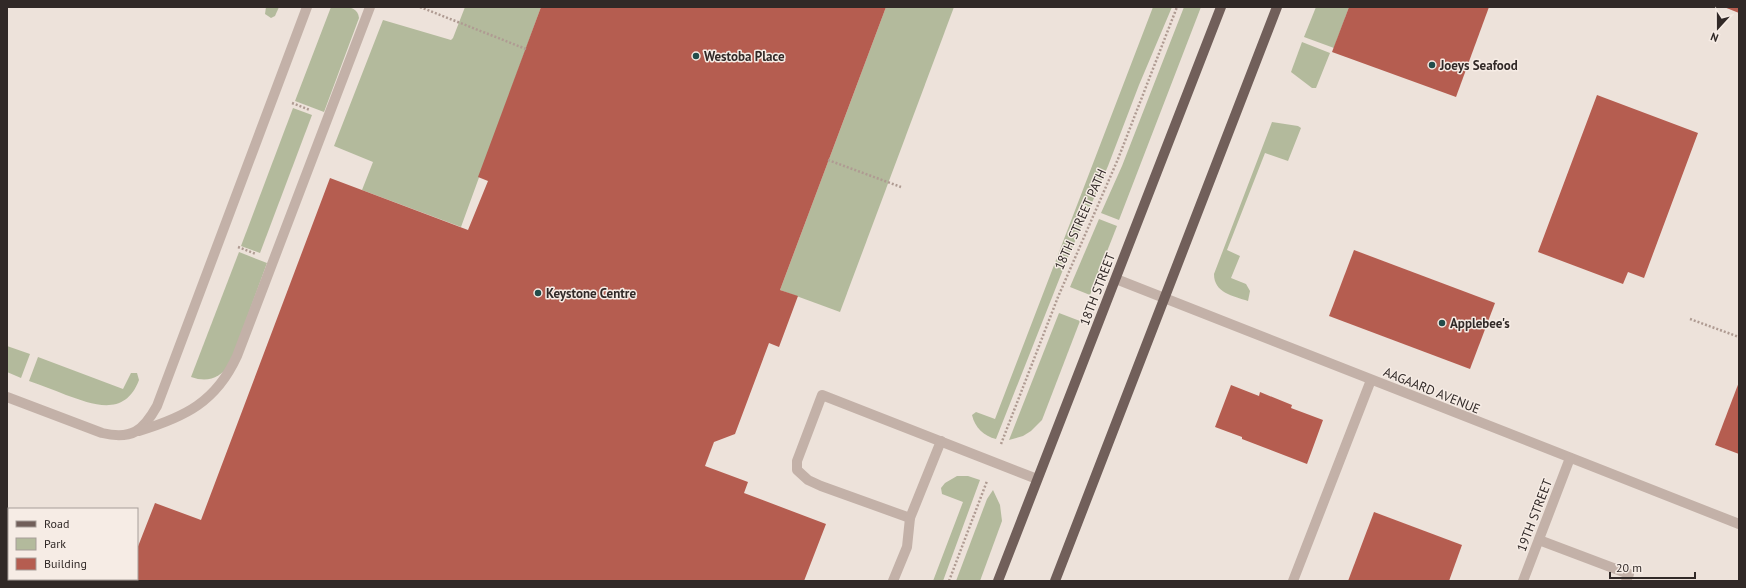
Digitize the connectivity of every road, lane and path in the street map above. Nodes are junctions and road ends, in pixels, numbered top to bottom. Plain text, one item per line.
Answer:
1 (307, 7) edge
2 (370, 7) edge
3 (420, 7) edge
4 (1177, 7) edge
5 (1221, 7) edge
6 (1277, 7) edge
7 (526, 49) dead end
8 (294, 103) dead end
9 (313, 111) dead end
10 (828, 160) dead end
11 (901, 187) dead end
12 (240, 248) dead end
13 (259, 255) dead end
14 (1116, 278) junction
15 (1164, 298) junction
16 (1690, 319) dead end
17 (1739, 338) edge
18 (1371, 380) junction
19 (7, 397) edge
20 (137, 432) junction
21 (1003, 440) dead end
22 (941, 441) junction
23 (1570, 458) junction
24 (1037, 479) junction
25 (986, 484) dead end
26 (910, 518) junction
27 (1739, 524) edge
28 (1539, 540) junction
29 (893, 581) edge
30 (949, 581) edge
31 (998, 581) edge
32 (1055, 581) edge
33 (1293, 581) edge
34 (1523, 581) edge
35 (1626, 581) edge

1 - 20 street
2 - 20 street
3 - 7 path
4 - 21 path, 18TH STREET PATH
5 - 14 main road, 18TH STREET
6 - 15 main road
8 - 9 path
10 - 11 path
12 - 13 path
14 - 15 street, AAGAARD AVENUE
14 - 24 main road, 18TH STREET
15 - 18 street, AAGAARD AVENUE
15 - 32 main road
16 - 17 path
18 - 23 street, AAGAARD AVENUE
18 - 33 street
19 - 20 street
22 - 24 street
22 - 26 street
22 - 26 street
23 - 27 street, AAGAARD AVENUE
23 - 28 street, 19TH STREET
24 - 31 main road, 18TH STREET
25 - 30 path
26 - 29 street
28 - 34 street, 19TH STREET
28 - 35 street

